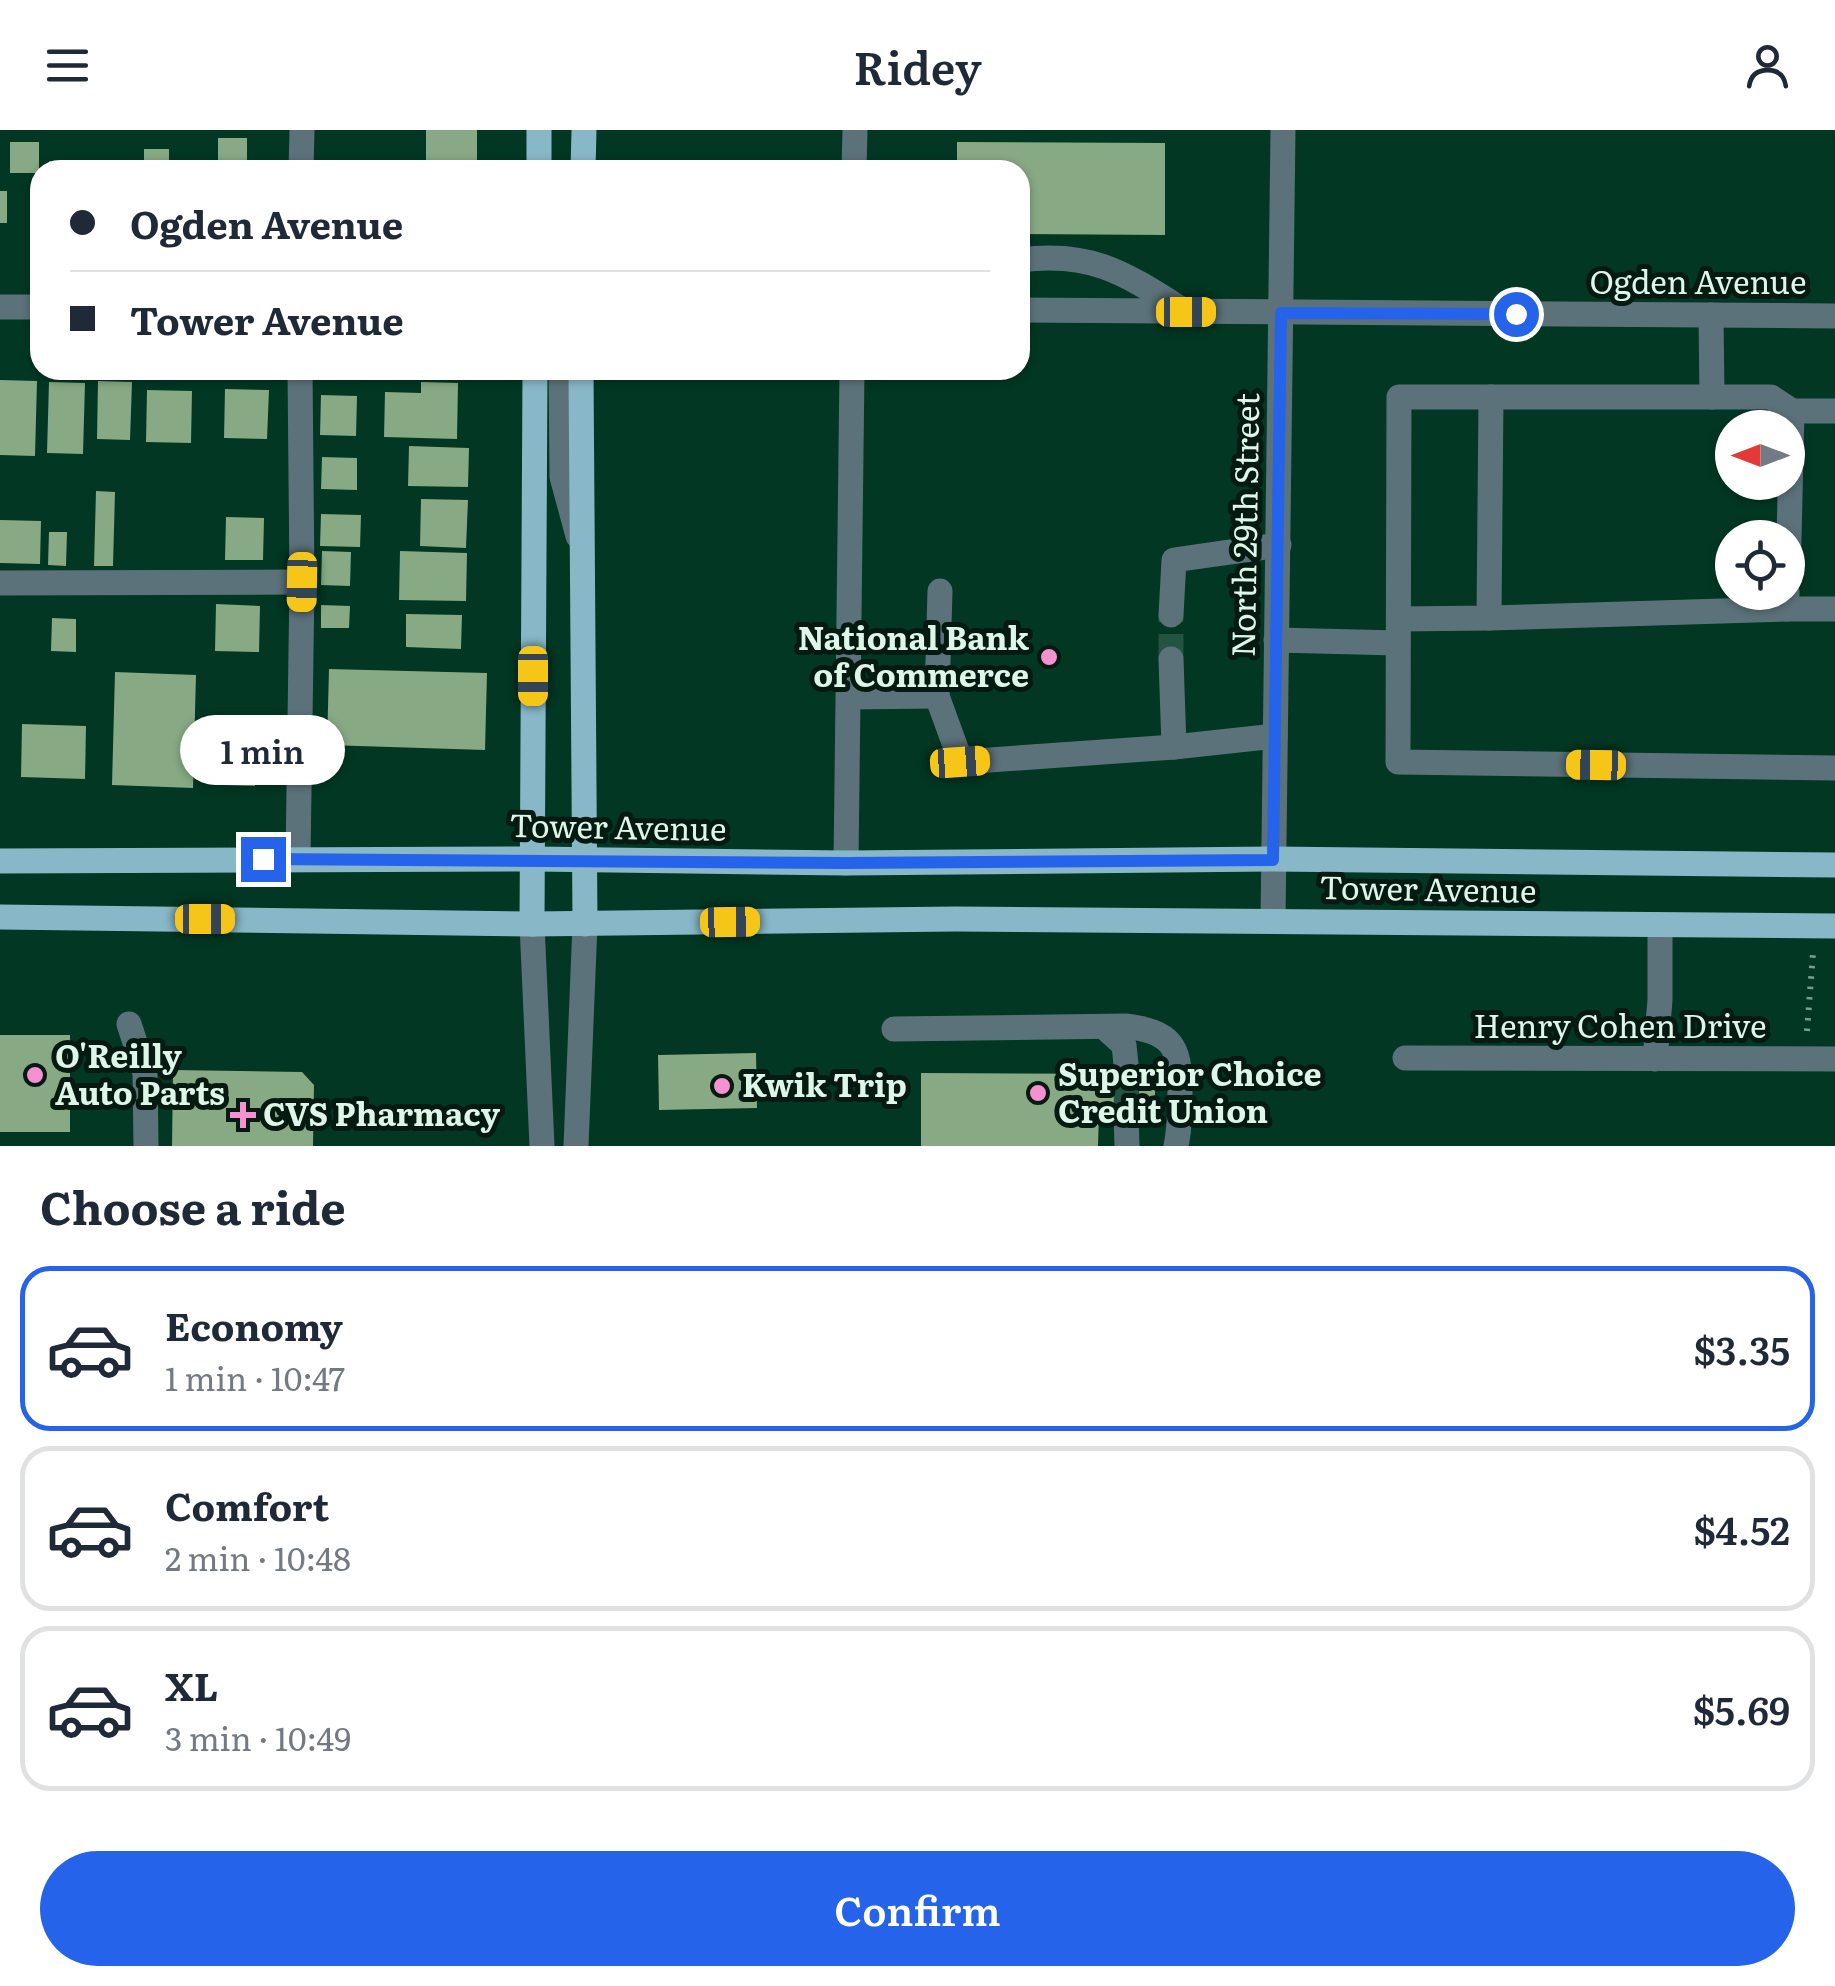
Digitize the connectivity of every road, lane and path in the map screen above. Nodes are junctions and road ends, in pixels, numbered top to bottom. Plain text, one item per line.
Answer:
1 (302, 130) edge
2 (539, 130) edge
3 (584, 130) edge
4 (854, 130) edge
5 (1283, 130) edge
6 (302, 160) edge
7 (539, 160) edge
8 (583, 160) edge
9 (854, 160) edge
10 (1030, 259) edge
11 (0, 306) edge
12 (30, 307) edge
13 (1030, 310) edge
14 (1186, 312) junction
15 (1281, 313) junction
16 (1711, 315) junction
17 (1835, 316) edge
18 (300, 380) edge
19 (536, 380) edge
20 (561, 380) edge
21 (581, 380) edge
22 (852, 380) edge
23 (1491, 397) junction
24 (1712, 397) junction
25 (1790, 410) edge
26 (1805, 411) edge
27 (1835, 411) edge
28 (1278, 545) junction
29 (580, 546) junction
30 (302, 582) junction
31 (0, 583) edge
32 (940, 590) dead end
33 (1805, 604) edge
34 (1715, 605) edge
35 (1835, 609) edge
36 (1172, 614) tunnel mouth
37 (1489, 618) junction
38 (1398, 631) junction
39 (1276, 640) junction
40 (1171, 659) tunnel mouth
41 (937, 696) junction
42 (848, 697) junction
43 (1275, 736) junction
44 (1174, 747) junction
45 (1835, 768) edge
46 (298, 859) junction
47 (534, 859) junction
48 (585, 860) junction
49 (1273, 860) junction
50 (0, 861) edge
51 (846, 863) junction
52 (1835, 865) edge
53 (0, 917) edge
54 (1272, 921) junction
55 (532, 924) junction
56 (585, 924) junction
57 (1660, 925) junction
58 (1835, 926) edge
59 (1813, 952) dead end
60 (129, 1024) dead end
61 (1104, 1028) junction
62 (894, 1029) dead end
63 (1405, 1058) dead end
64 (1655, 1059) junction
65 (1805, 1059) junction
66 (1835, 1059) edge
67 (1127, 1074) tunnel mouth
68 (1126, 1113) tunnel mouth
69 (146, 1146) edge
70 (542, 1146) edge
71 (576, 1146) edge
72 (1127, 1146) edge
73 (1176, 1146) edge

1 - 6 street
2 - 7 main road
3 - 8 main road
4 - 9 street
5 - 15 street, North 29th Street
10 - 14 street
11 - 12 street
13 - 14 street, Ogden Avenue
14 - 15 street, Ogden Avenue
15 - 16 street, Ogden Avenue
15 - 28 street, North 29th Street
16 - 17 street, Ogden Avenue
16 - 24 street
18 - 30 street
19 - 47 main road
20 - 29 street
21 - 29 main road
22 - 42 street
23 - 24 street
23 - 37 street
23 - 38 street
24 - 25 street
26 - 27 street
28 - 36 street
28 - 39 street, North 29th Street
29 - 48 main road
30 - 31 street
30 - 46 street
32 - 41 street
33 - 35 street
34 - 37 street
37 - 38 street
38 - 39 street
38 - 45 street
39 - 43 street, North 29th Street
40 - 44 street
41 - 42 street
41 - 44 street
42 - 51 street
43 - 44 street
43 - 49 street, North 29th Street
46 - 47 main road, Tower Avenue
46 - 50 main road, Tower Avenue
47 - 48 main road, Tower Avenue
47 - 55 main road
48 - 51 main road, Tower Avenue
48 - 56 main road
49 - 51 main road, Tower Avenue
49 - 52 main road, Tower Avenue
49 - 54 street, North 29th Street
53 - 55 main road, Tower Avenue
54 - 56 main road, Tower Avenue
54 - 57 main road, Tower Avenue
55 - 56 main road, Tower Avenue
55 - 70 street
56 - 71 street
57 - 58 main road, Tower Avenue
57 - 64 street
59 - 65 path
60 - 69 street
61 - 62 street
61 - 67 street
61 - 73 street
63 - 64 street, Henry Cohen Drive
64 - 65 street, Henry Cohen Drive
65 - 66 street, Henry Cohen Drive
68 - 72 street

